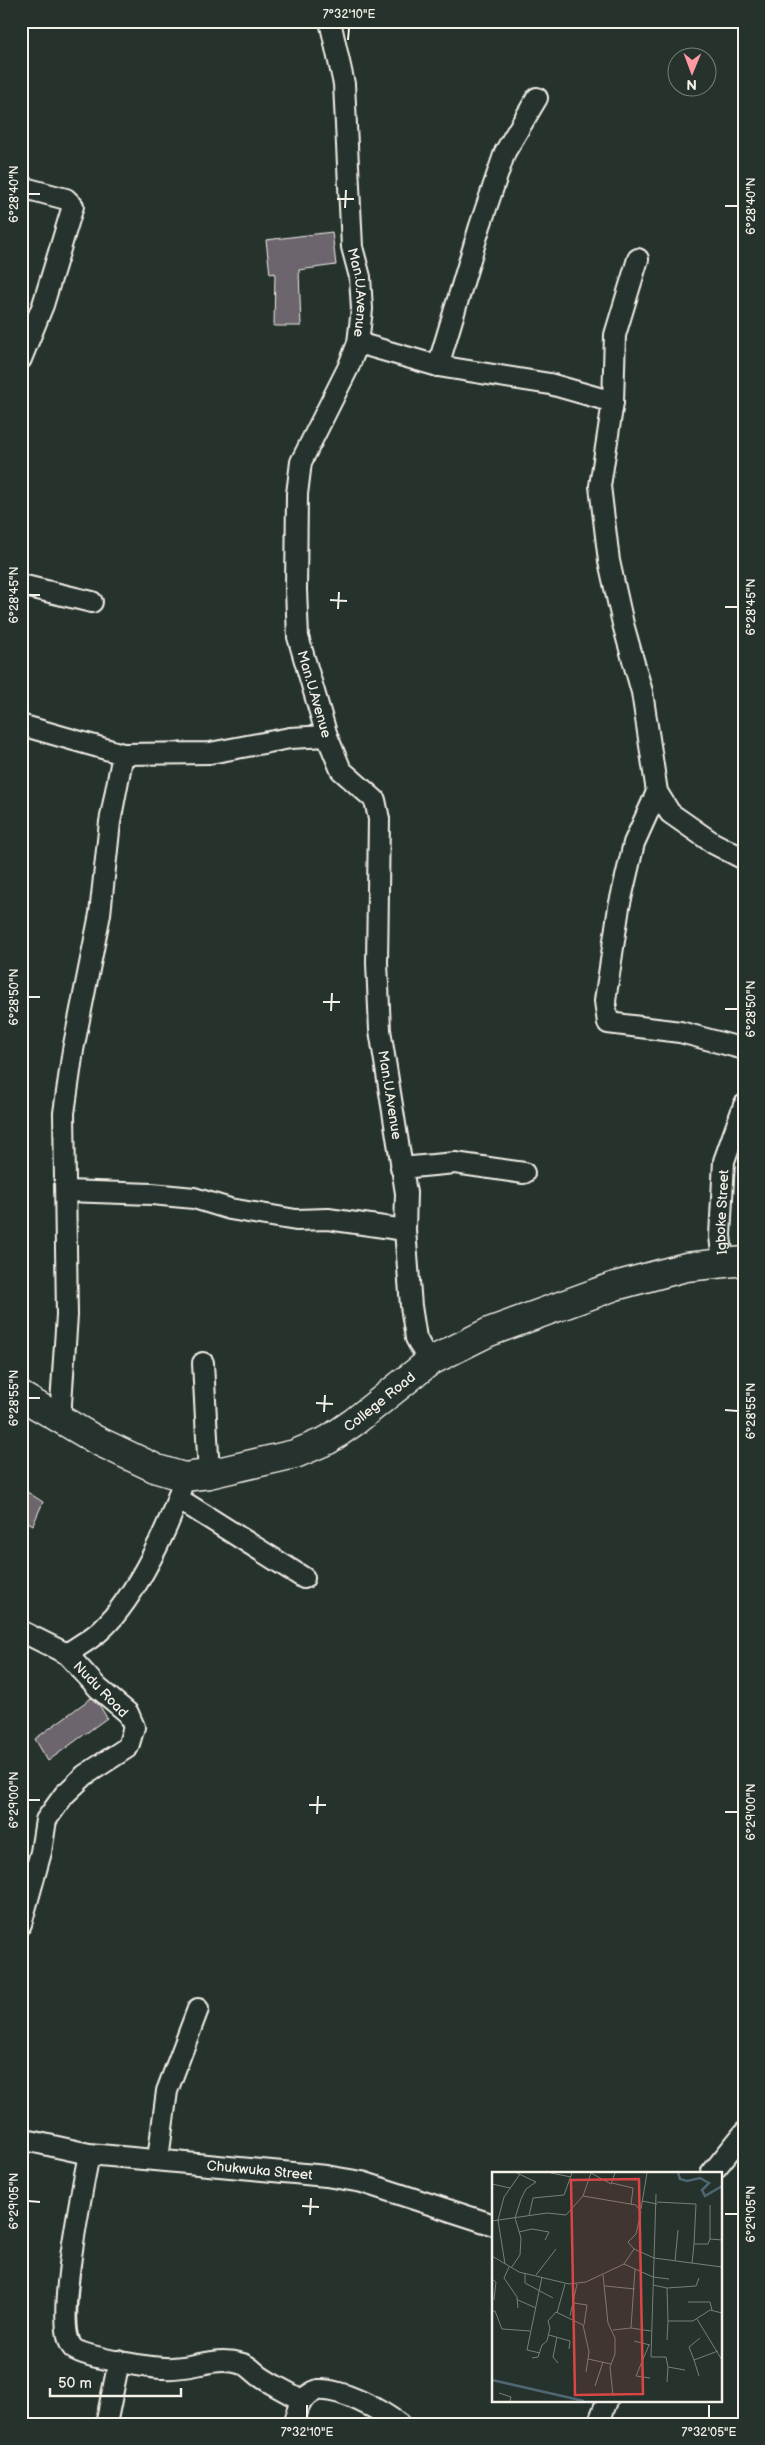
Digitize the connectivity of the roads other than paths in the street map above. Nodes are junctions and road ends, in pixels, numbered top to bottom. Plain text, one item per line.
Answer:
1 (330, 21) edge
2 (537, 98) dead end
3 (21, 187) edge
4 (638, 260) dead end
5 (358, 343) junction
6 (21, 359) edge
7 (438, 366) junction
8 (613, 402) junction
9 (21, 585) edge
10 (92, 602) dead end
11 (21, 725) edge
12 (327, 736) junction
13 (123, 754) junction
14 (657, 792) junction
15 (744, 859) edge
16 (744, 1048) edge
17 (744, 1105) edge
18 (401, 1168) junction
19 (524, 1173) dead end
20 (66, 1191) junction
21 (406, 1230) junction
22 (734, 1262) edge
23 (429, 1362) junction
24 (203, 1363) dead end
25 (21, 1396) edge
26 (60, 1418) junction
27 (191, 1483) junction
28 (304, 1578) dead end
29 (21, 1631) edge
30 (67, 1654) junction
31 (21, 1924) edge
32 (198, 2009) dead end
33 (744, 2133) edge
34 (21, 2139) edge
35 (89, 2154) junction
36 (158, 2159) junction
37 (713, 2172) edge
38 (492, 2224) edge
39 (119, 2361) junction
40 (301, 2400) junction
41 (607, 2402) edge
42 (106, 2424) edge
43 (294, 2424) edge
44 (400, 2424) edge
45 (598, 2424) edge

1 - 5 street, Man.U.Avenue
2 - 7 street
3 - 6 street
4 - 8 street
5 - 7 street
5 - 12 street, Man.U.Avenue
7 - 8 street
8 - 14 street
9 - 10 street
11 - 13 street
12 - 13 street
12 - 18 street, Man.U.Avenue
13 - 20 street
14 - 15 street
14 - 16 street
17 - 22 street, Igboke Street
18 - 19 street
18 - 21 street, Man.U.Avenue
20 - 21 street
20 - 26 street
21 - 23 street, Man.U.Avenue
22 - 23 main road, College Road
23 - 27 main road, College Road
24 - 27 street
25 - 26 main road
26 - 27 main road
27 - 28 street
27 - 30 street
29 - 30 street
30 - 31 street, Nudu Road
32 - 36 street
33 - 37 street
34 - 35 street, Chukwuka Street
35 - 36 street, Chukwuka Street
35 - 39 street
36 - 38 street, Chukwuka Street
39 - 40 street
39 - 42 street
40 - 43 street
40 - 44 street
41 - 45 street

